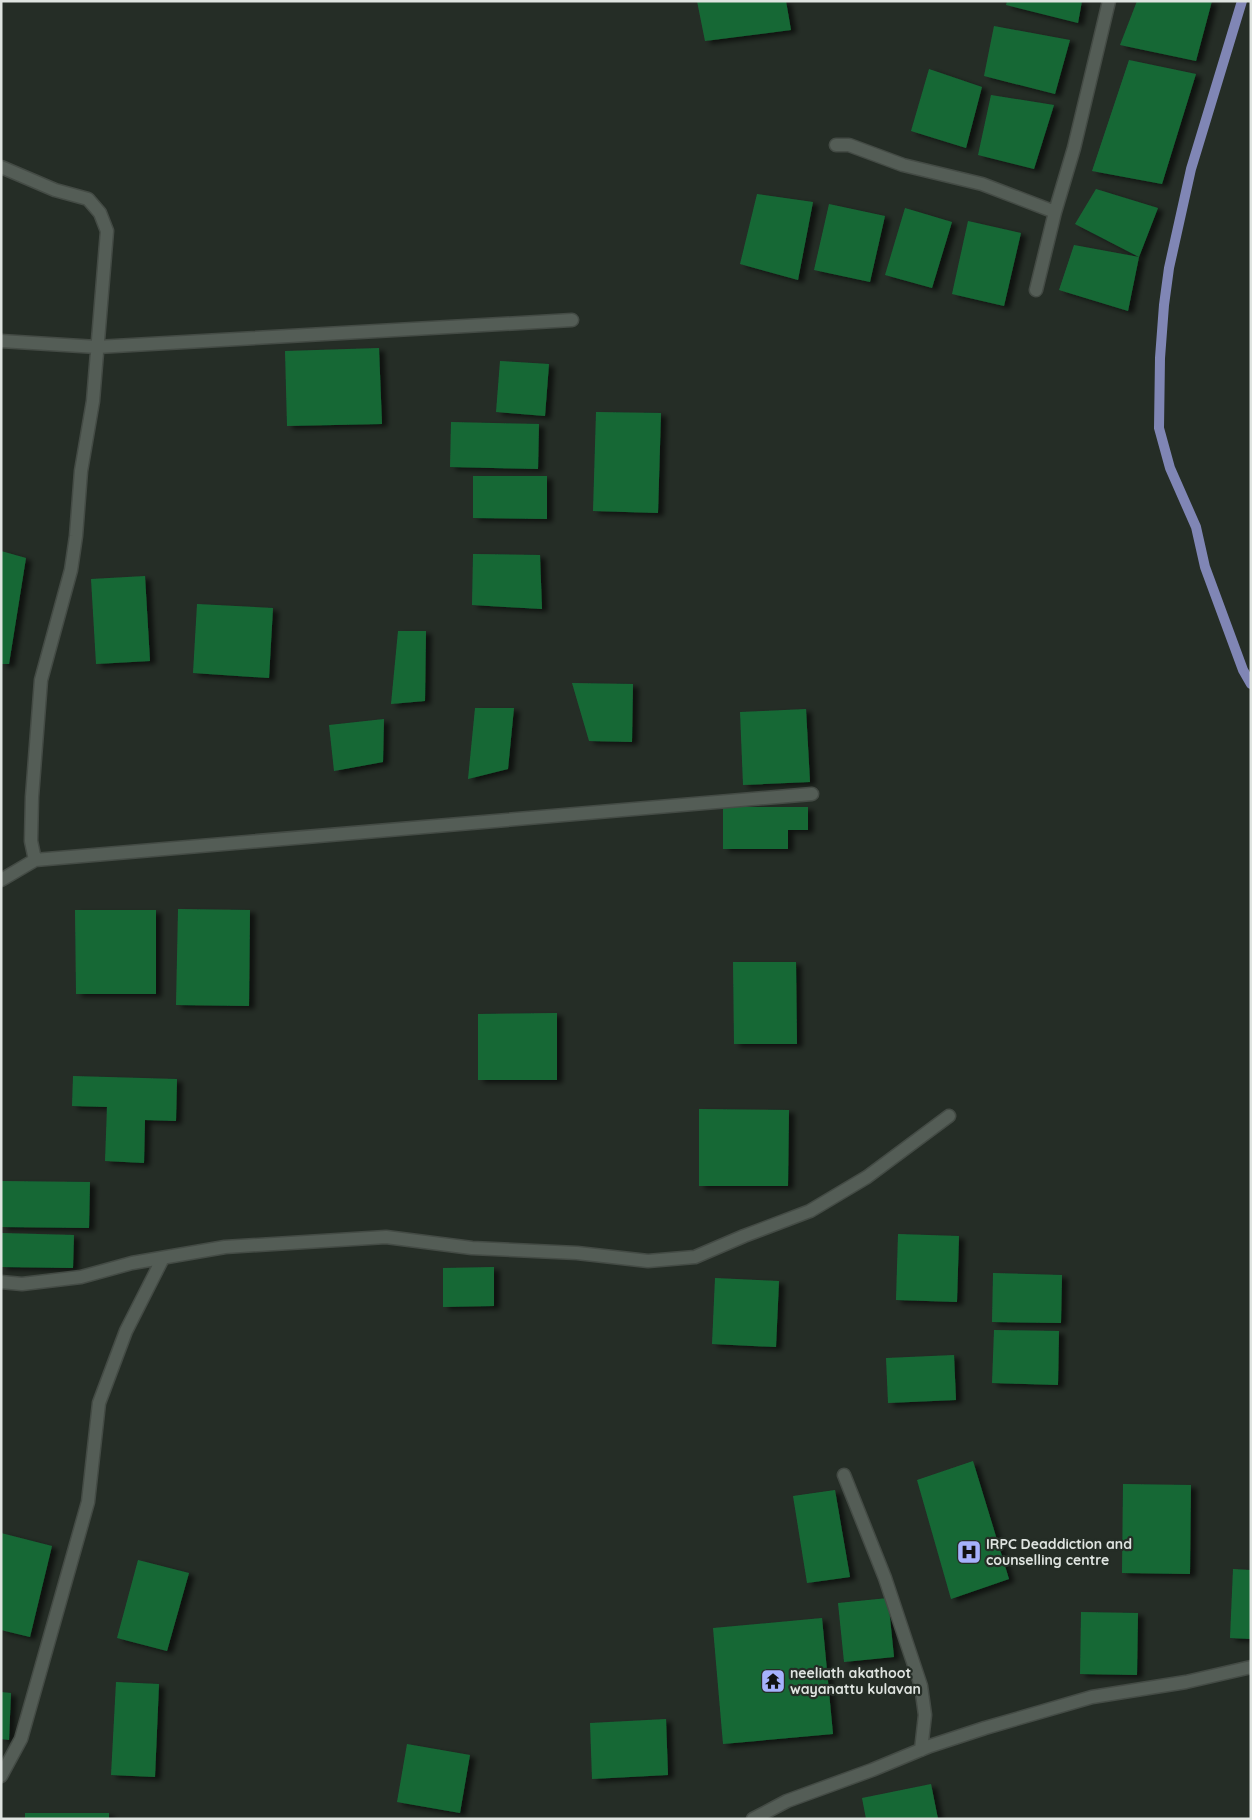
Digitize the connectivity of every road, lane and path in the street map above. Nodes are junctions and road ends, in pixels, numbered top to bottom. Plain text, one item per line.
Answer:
1 (1109, 1) edge
2 (836, 145) dead end
3 (1, 167) edge
4 (1054, 212) junction
5 (1036, 290) dead end
6 (572, 320) dead end
7 (1, 341) edge
8 (97, 347) junction
9 (812, 794) dead end
10 (35, 860) junction
11 (1, 880) edge
12 (949, 1116) dead end
13 (163, 1258) junction
14 (1, 1282) edge
15 (844, 1475) dead end
16 (1251, 1668) edge
17 (920, 1750) junction
18 (1, 1776) edge
19 (753, 1819) edge

1 - 4 street
2 - 4 street
3 - 8 street
4 - 5 street
6 - 8 street
7 - 8 street
8 - 10 street
9 - 10 street
10 - 11 street
12 - 13 street
13 - 14 street
13 - 18 street
15 - 17 street
16 - 17 street
17 - 19 street

